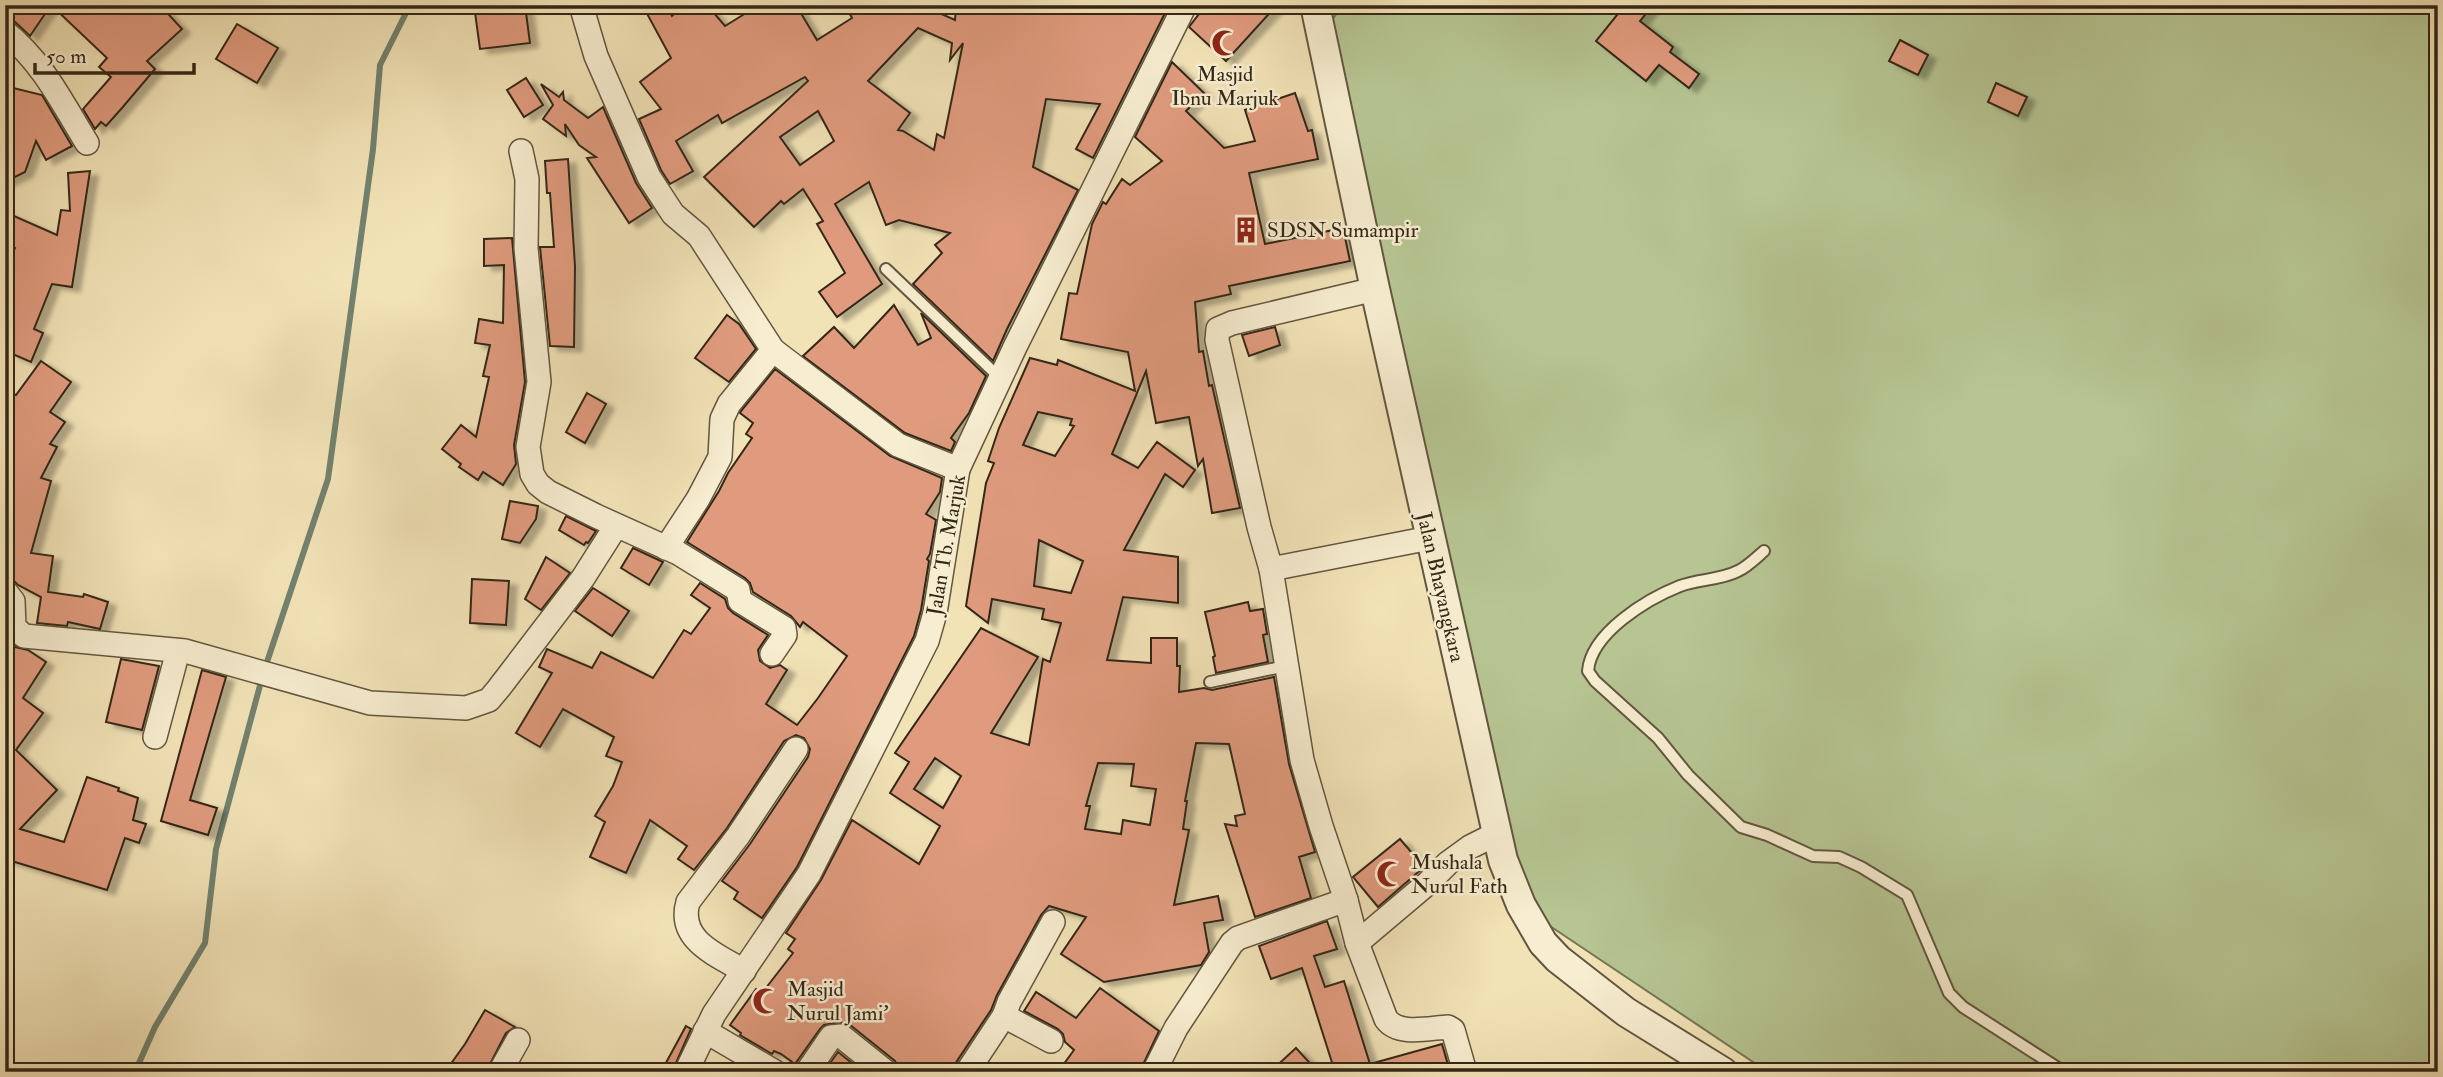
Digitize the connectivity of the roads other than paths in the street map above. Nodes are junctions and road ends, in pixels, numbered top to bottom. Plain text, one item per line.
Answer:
1 (581, 5) edge
2 (1185, 5) edge
3 (1315, 5) edge
4 (5, 32) edge
5 (87, 143) dead end
6 (521, 151) dead end
7 (886, 269) dead end
8 (1374, 289) junction
9 (773, 350) junction
10 (1000, 378) junction
11 (958, 468) junction
12 (616, 526) junction
13 (1430, 538) junction
14 (666, 548) junction
15 (1764, 551) dead end
16 (1270, 569) junction
17 (5, 591) edge
18 (178, 651) junction
19 (772, 654) dead end
20 (1286, 666) junction
21 (1210, 682) dead end
22 (155, 737) dead end
23 (796, 749) dead end
24 (1496, 834) junction
25 (1346, 900) junction
26 (1053, 922) dead end
27 (1357, 943) junction
28 (744, 971) junction
29 (1004, 1016) junction
30 (705, 1031) junction
31 (518, 1040) dead end
32 (1051, 1041) dead end
33 (500, 1072) edge
34 (686, 1072) edge
35 (775, 1072) edge
36 (807, 1072) edge
37 (886, 1072) edge
38 (967, 1072) edge
39 (1154, 1072) edge
40 (1465, 1072) edge
41 (1723, 1072) edge
42 (2064, 1072) edge

1 - 9 street
2 - 10 street, Jalan Tb. Marjuk
3 - 8 street, Jalan Bhayangkara
4 - 5 street
6 - 12 street
7 - 10 lane
8 - 13 street, Jalan Bhayangkara
8 - 16 street
9 - 11 street
9 - 14 street
10 - 11 street, Jalan Tb. Marjuk
11 - 28 street, Jalan Tb. Marjuk
12 - 14 street
12 - 18 street
13 - 16 street
13 - 24 street, Jalan Bhayangkara
14 - 19 street
15 - 42 lane
16 - 20 street
17 - 18 street
18 - 22 street
20 - 21 lane
20 - 25 street
23 - 28 street
24 - 27 street
24 - 41 street, Jalan Bhayangkara
25 - 27 street
25 - 39 street
26 - 29 street
27 - 40 street
28 - 30 street, Jalan Tb. Marjuk
29 - 32 street
29 - 38 street
30 - 34 street, Jalan Tb. Marjuk
30 - 35 street
31 - 33 street
36 - 37 street

